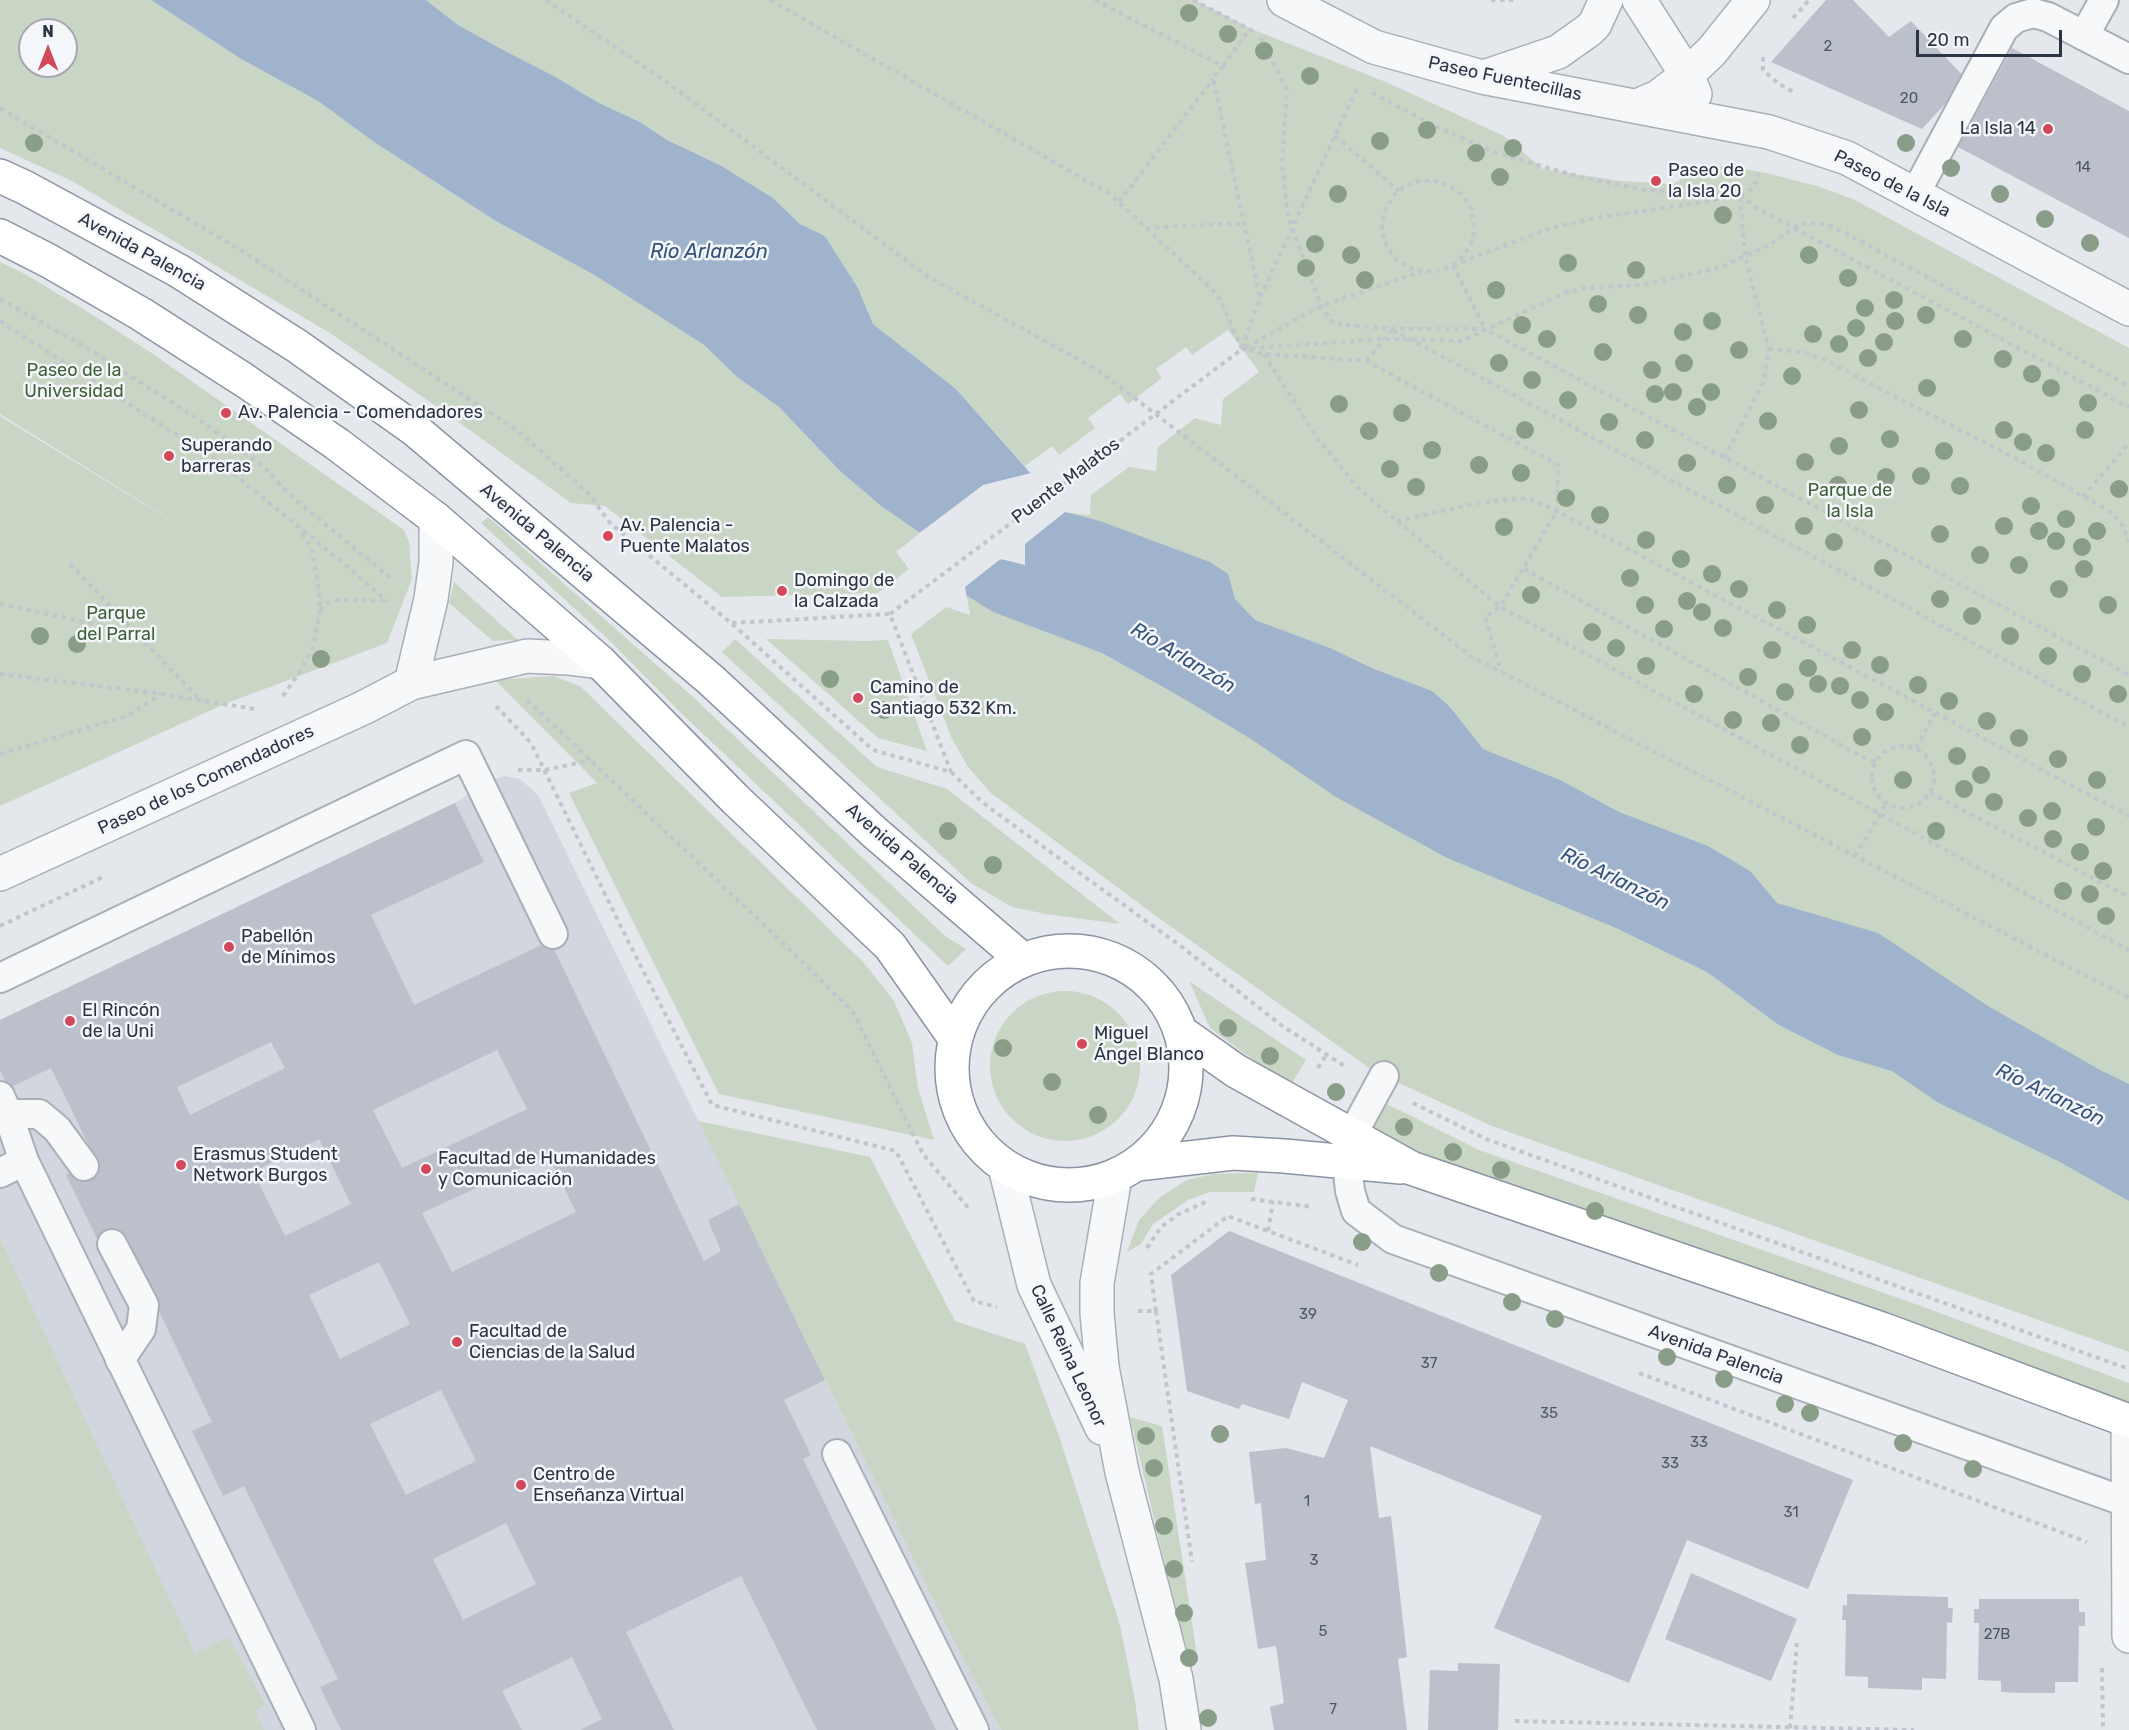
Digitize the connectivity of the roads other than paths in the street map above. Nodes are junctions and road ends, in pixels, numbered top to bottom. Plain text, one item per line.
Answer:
1 (1284, 0) edge
2 (1606, 0) edge
3 (1639, 0) edge
4 (1753, 0) edge
5 (2104, 0) edge
6 (2084, 36) junction
7 (2129, 59) edge
8 (1687, 75) junction
9 (1482, 77) junction
10 (1637, 106) junction
11 (1705, 118) junction
12 (0, 176) edge
13 (1915, 194) junction
14 (0, 236) edge
15 (2129, 309) edge
16 (436, 519) junction
17 (600, 662) junction
18 (411, 683) junction
19 (0, 874) edge
20 (553, 934) dead end
21 (1023, 960) junction
22 (0, 978) edge
23 (1182, 1033) junction
24 (955, 1038) junction
25 (1381, 1080) road end
26 (4, 1105) edge
27 (1350, 1148) junction
28 (84, 1166) dead end
29 (12, 1167) edge
30 (1005, 1167) junction
31 (1126, 1171) junction
32 (112, 1244) dead end
33 (120, 1360) junction
34 (2128, 1421) edge
35 (837, 1454) dead end
36 (1122, 1472) junction
37 (2129, 1502) edge
38 (2129, 1558) edge
39 (2129, 1636) edge
40 (301, 1730) edge
41 (974, 1730) edge
42 (1184, 1730) edge

1 - 9 street, Paseo Fuentecillas
2 - 9 street
3 - 8 street
4 - 8 street
5 - 6 lane
6 - 7 lane
6 - 13 lane
8 - 10 street
8 - 11 street
9 - 10 street, Paseo Fuentecillas
10 - 11 street, Paseo de la Isla
11 - 13 street, Paseo de la Isla
12 - 21 highway, Avenida Palencia
13 - 15 street, Paseo de la Isla
14 - 16 highway
16 - 17 highway
16 - 18 street
17 - 18 street, Paseo de los Comendadores
17 - 24 highway
18 - 19 street, Paseo de los Comendadores
20 - 22 lane
21 - 23 highway
21 - 24 highway
23 - 27 highway
23 - 31 highway
24 - 30 highway
25 - 27 lane
26 - 28 lane
26 - 29 lane
27 - 31 highway
27 - 34 highway
27 - 37 lane, Avenida Palencia
29 - 33 lane
30 - 31 highway
30 - 36 street, Calle Reina Leonor
31 - 36 street, Calle Reina Leonor
32 - 33 lane
33 - 40 lane
34 - 37 street
35 - 41 lane
36 - 42 street, Calle Reina Leonor
37 - 38 street
38 - 39 street

